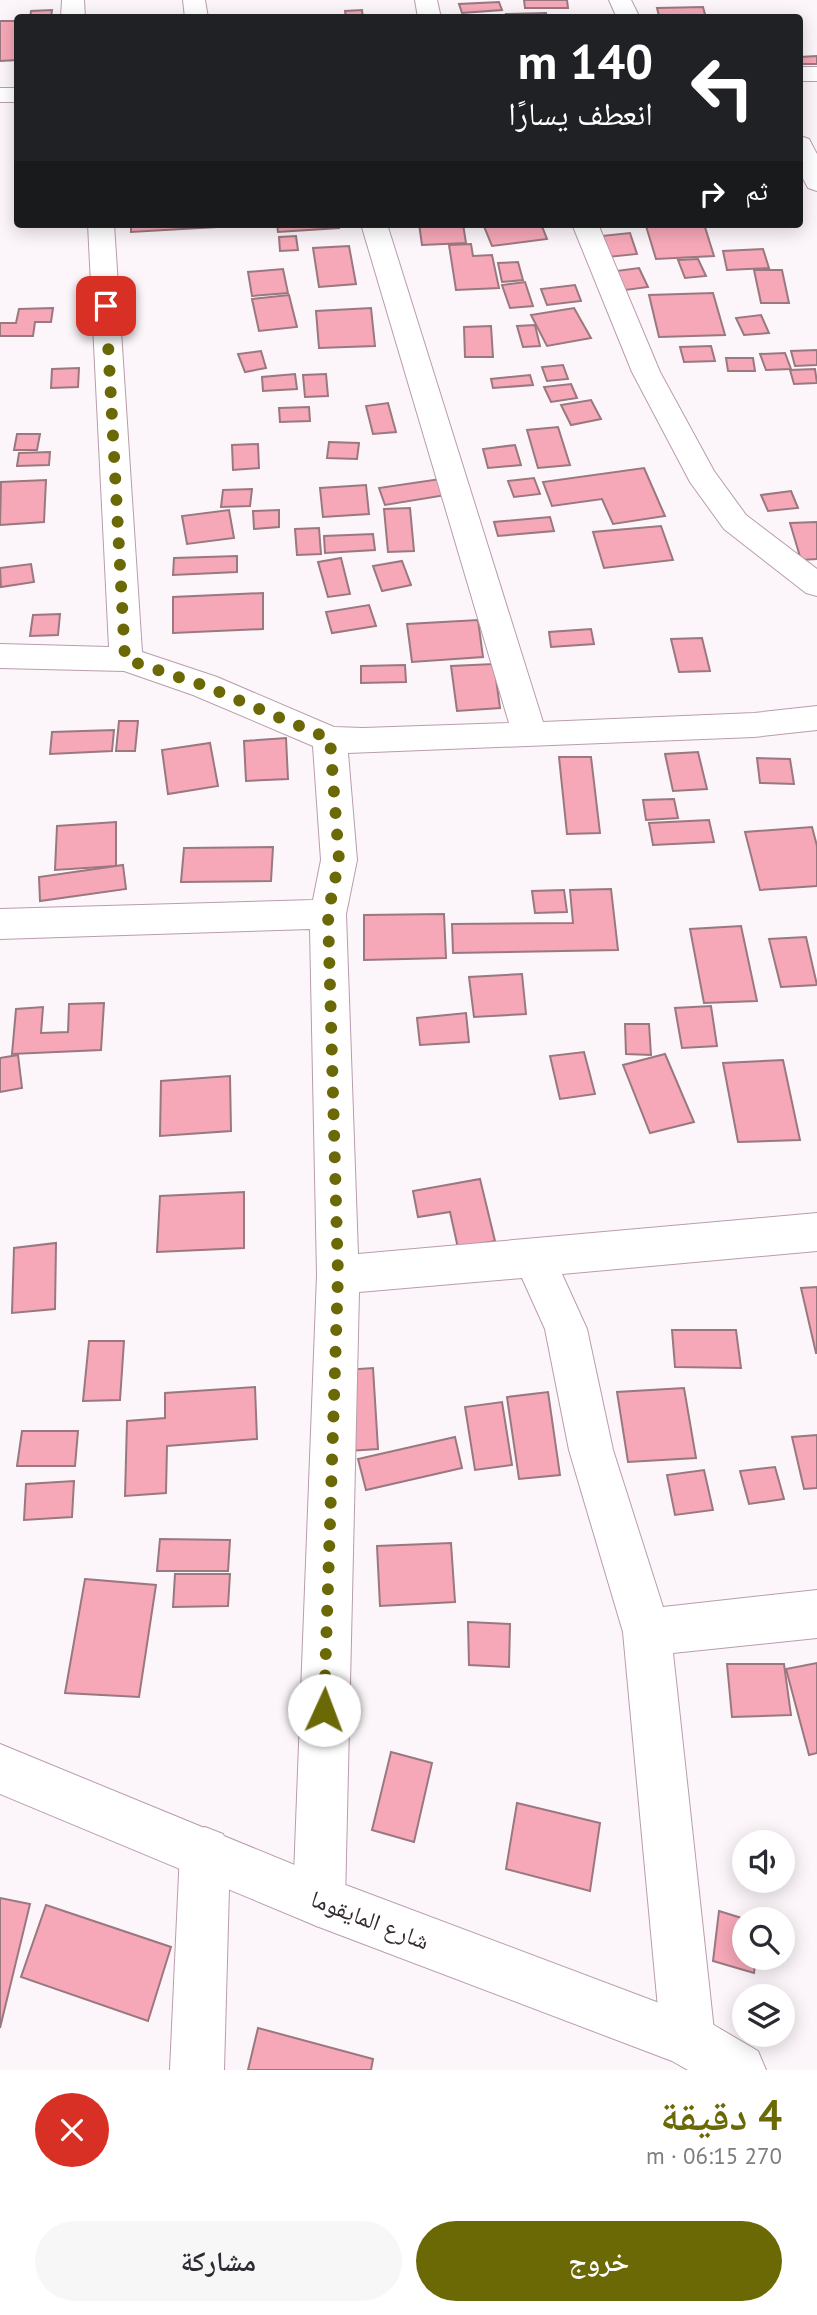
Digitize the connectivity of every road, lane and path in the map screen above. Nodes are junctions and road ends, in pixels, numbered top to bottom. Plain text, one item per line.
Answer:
1 (803, 151) edge
2 (817, 183) edge
3 (101, 228) edge
4 (375, 228) edge
5 (586, 228) edge
6 (817, 585) edge
7 (0, 656) edge
8 (125, 659) junction
9 (817, 718) edge
10 (530, 735) junction
11 (330, 739) junction
12 (328, 914) junction
13 (0, 924) edge
14 (817, 1232) edge
15 (533, 1256) junction
16 (338, 1275) junction
17 (817, 1614) edge
18 (647, 1632) junction
19 (0, 1769) edge
20 (205, 1853) junction
21 (319, 1901) junction
22 (688, 2039) junction
23 (197, 2070) edge
24 (739, 2070) edge

1 - 2 street
3 - 8 street
4 - 10 street
5 - 6 street
7 - 8 street
8 - 11 street
9 - 10 street
10 - 11 street
11 - 12 street
12 - 13 street
12 - 16 street
14 - 15 street
15 - 16 street
15 - 18 street
16 - 21 street
17 - 18 street
18 - 22 street
19 - 20 street, شارع المايقوما
20 - 21 street, شارع المايقوما
20 - 23 street
21 - 22 street, شارع المايقوما
22 - 24 street, شارع المايقوما

